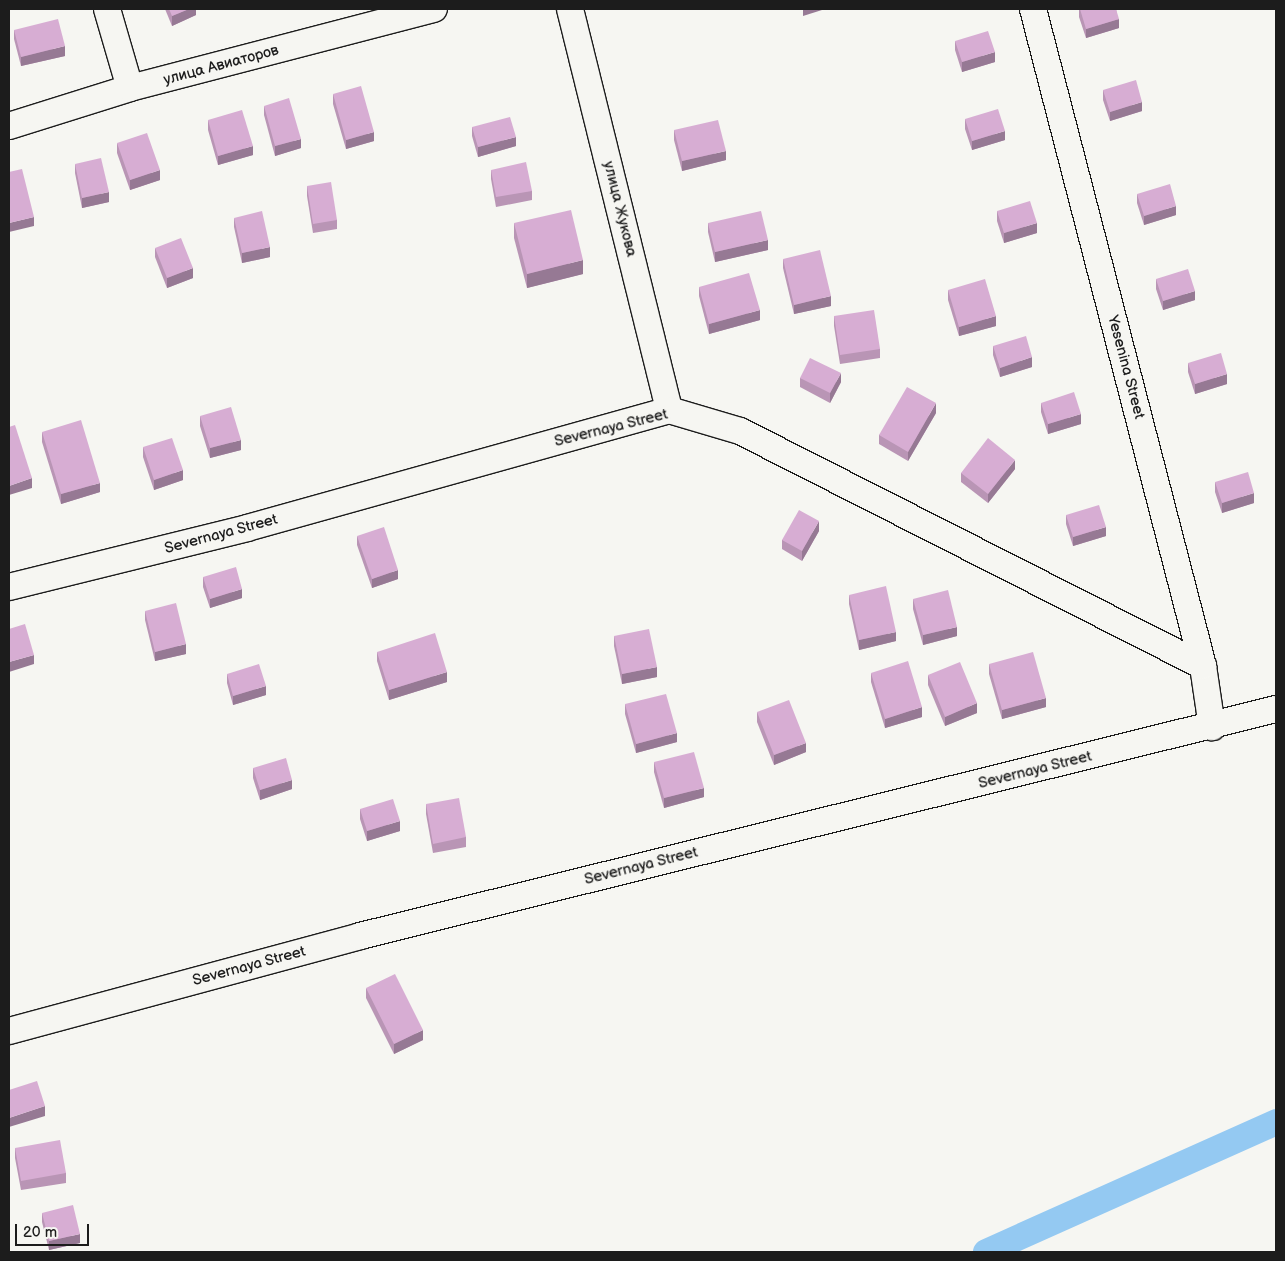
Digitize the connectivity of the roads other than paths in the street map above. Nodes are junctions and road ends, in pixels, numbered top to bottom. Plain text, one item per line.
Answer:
1 (108, 9) edge
2 (434, 9) edge
3 (570, 9) edge
4 (1033, 9) edge
5 (130, 88) junction
6 (9, 126) edge
7 (669, 410) junction
8 (9, 587) edge
9 (1203, 666) junction
10 (1276, 709) edge
11 (1212, 727) junction
12 (9, 1031) edge

1 - 5 street
2 - 5 street, улица Авиаторов
3 - 7 street, улица Жукова
4 - 9 street, Yesenina Street
5 - 6 street, улица Авиаторов
7 - 8 street, Severnaya Street
7 - 9 street, Severnaya Street
9 - 11 street, Yesenina Street
10 - 11 street, Severnaya Street
11 - 12 street, Severnaya Street

